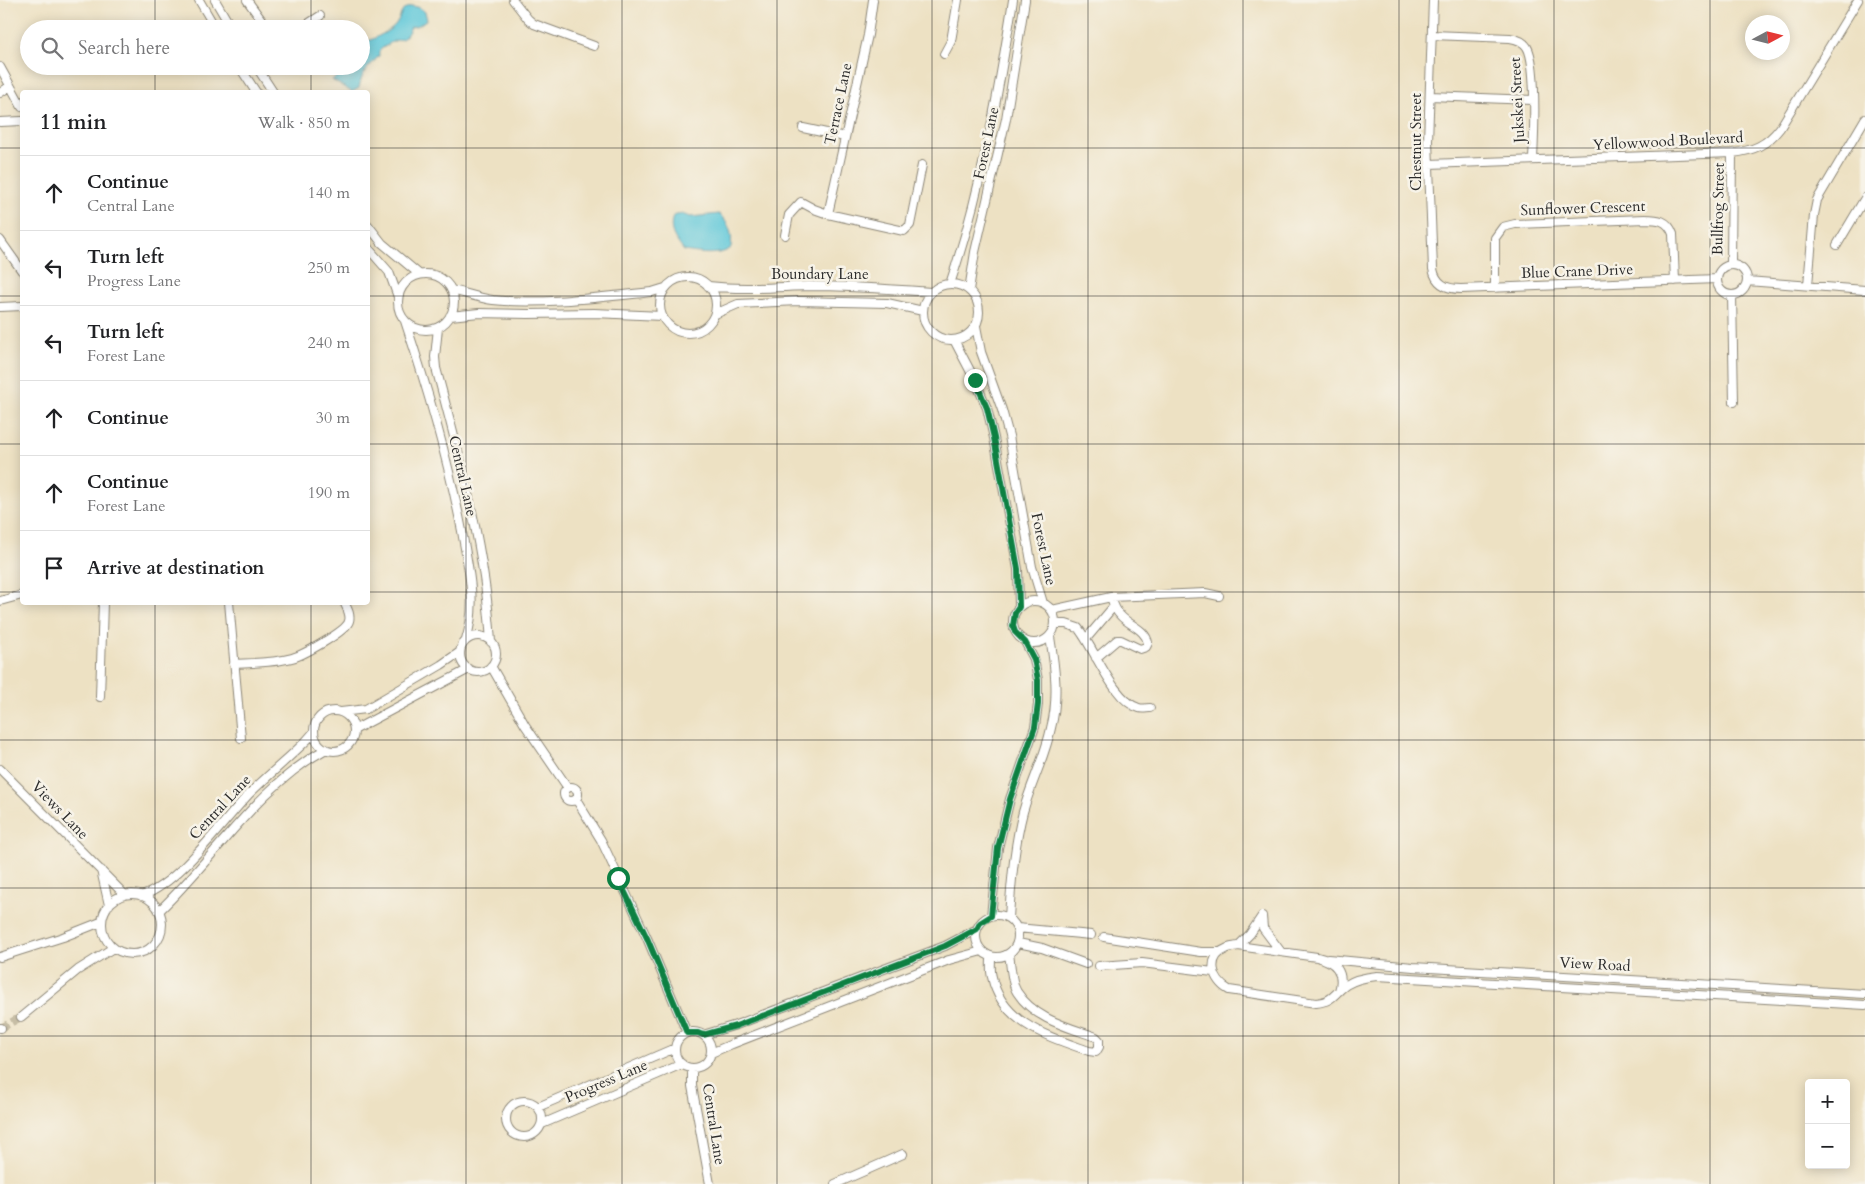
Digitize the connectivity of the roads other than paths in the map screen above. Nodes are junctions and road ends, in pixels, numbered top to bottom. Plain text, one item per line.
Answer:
1 (199, 0) edge
2 (215, 0) edge
3 (247, 0) edge
4 (513, 0) edge
5 (873, 0) edge
6 (958, 0) edge
7 (1013, 0) edge
8 (1025, 0) edge
9 (1433, 0) edge
10 (1858, 0) edge
11 (320, 16) dead end
12 (211, 20) edge
13 (227, 20) edge
14 (261, 20) edge
15 (314, 20) edge
16 (1432, 35) junction
17 (594, 46) dead end
18 (944, 54) dead end
19 (0, 67) edge
20 (245, 75) edge
21 (262, 75) edge
22 (10, 86) junction
23 (255, 90) edge
24 (272, 90) edge
25 (0, 93) edge
26 (1430, 96) junction
27 (1534, 100) junction
28 (20, 104) edge
29 (1865, 119) edge
30 (20, 121) edge
31 (0, 122) edge
32 (803, 128) dead end
33 (845, 137) junction
34 (1732, 153) junction
35 (1533, 160) junction
36 (1429, 164) junction
37 (922, 165) dead end
38 (1865, 198) edge
39 (828, 214) junction
40 (370, 228) edge
41 (785, 235) dead end
42 (0, 241) edge
43 (1836, 245) dead end
44 (370, 250) edge
45 (1731, 265) junction
46 (20, 268) edge
47 (419, 274) junction
48 (1717, 279) junction
49 (1675, 281) junction
50 (1747, 281) junction
51 (1440, 283) joint
52 (950, 284) junction
53 (708, 286) junction
54 (1808, 286) junction
55 (665, 288) junction
56 (1495, 288) junction
57 (452, 290) junction
58 (969, 290) junction
59 (1865, 290) edge
60 (931, 292) junction
61 (1732, 295) junction
62 (398, 298) junction
63 (20, 306) edge
64 (0, 307) edge
65 (923, 311) junction
66 (715, 314) junction
67 (450, 316) junction
68 (662, 316) junction
69 (405, 321) junction
70 (976, 326) junction
71 (438, 328) junction
72 (954, 340) junction
73 (1734, 402) dead end
74 (20, 596) edge
75 (1219, 596) dead end
76 (1111, 597) junction
77 (0, 601) edge
78 (1043, 603) junction
79 (103, 605) edge
80 (229, 605) edge
81 (345, 605) edge
82 (1114, 606) junction
83 (1019, 607) junction
84 (1052, 610) junction
85 (1056, 624) junction
86 (1050, 637) junction
87 (1086, 639) junction
88 (466, 640) junction
89 (491, 642) junction
90 (1025, 642) junction
91 (460, 652) junction
92 (1096, 658) junction
93 (234, 664) junction
94 (491, 666) junction
95 (469, 669) junction
96 (100, 697) dead end
97 (1150, 708) dead end
98 (341, 712) junction
99 (354, 730) junction
100 (314, 732) junction
101 (241, 738) dead end
102 (326, 749) junction
103 (0, 769) edge
104 (101, 870) junction
105 (125, 894) junction
106 (142, 896) junction
107 (109, 904) junction
108 (159, 911) junction
109 (991, 916) junction
110 (1009, 918) junction
111 (101, 922) junction
112 (1017, 928) junction
113 (977, 929) junction
114 (1091, 936) dead end
115 (1104, 937) dead end
116 (1018, 943) junction
117 (1238, 946) junction
118 (113, 948) junction
119 (982, 952) junction
120 (1220, 952) junction
121 (1281, 952) junction
122 (1009, 954) junction
123 (0, 958) edge
124 (991, 958) junction
125 (1324, 958) junction
126 (1086, 964) dead end
127 (1099, 966) dead end
128 (1214, 972) junction
129 (1765, 988) junction
130 (1339, 991) junction
131 (1865, 994) edge
132 (1765, 999) junction
133 (1865, 1005) edge
134 (21, 1017) tunnel mouth
135 (687, 1033) junction
136 (703, 1035) junction
137 (675, 1048) junction
138 (711, 1053) junction
139 (682, 1064) junction
140 (692, 1068) junction
141 (538, 1107) junction
142 (542, 1124) junction
143 (903, 1154) dead end
144 (710, 1184) edge
145 (835, 1184) edge

1 - 12 street
2 - 13 street
3 - 14 street
4 - 17 street
5 - 33 street, Terrace Lane
6 - 18 street
7 - 52 street, Forest Lane
8 - 58 street, Forest Lane
9 - 16 street, Chestnut Street
10 - 34 street, Yellowwood Boulevard
11 - 15 street
16 - 26 street, Chestnut Street
16 - 27 street, Jukskei Street
19 - 22 street
20 - 23 street
21 - 24 street
22 - 25 street
22 - 28 street
26 - 27 street
26 - 36 street, Chestnut Street
27 - 35 street, Jukskei Street
29 - 54 street
30 - 31 street
32 - 33 street
33 - 39 street, Terrace Lane
34 - 35 street, Yellowwood Boulevard
34 - 45 street, Bullfrog Street
35 - 36 street, Yellowwood Boulevard
36 - 51 street, Chestnut Street
37 - 39 street
38 - 43 street
39 - 41 street
40 - 47 street
42 - 46 street
44 - 62 street
45 - 48 street
45 - 50 street
47 - 57 street
47 - 62 street
48 - 49 street, Blue Crane Drive
48 - 61 street
49 - 56 street, Blue Crane Drive
49 - 56 street, Sunflower Crescent
50 - 54 street
50 - 61 street
51 - 56 street, Blue Crane Drive
52 - 58 street
52 - 60 street
53 - 55 street
53 - 60 street, Boundary Lane
53 - 66 street
54 - 59 street
55 - 57 street
55 - 68 street
57 - 67 street
58 - 70 street
60 - 65 street
61 - 73 street
62 - 69 street
63 - 64 street
65 - 66 street, Boundary Lane
65 - 72 street
66 - 68 street
67 - 68 street
67 - 71 street
69 - 71 street
69 - 88 street, Central Lane
70 - 72 street
70 - 78 street, Forest Lane
71 - 89 street, Central Lane
72 - 83 street, Forest Lane
74 - 77 street
75 - 76 street
76 - 82 street
76 - 84 street
78 - 83 street
78 - 84 street
79 - 96 street
80 - 93 street
81 - 93 street
82 - 87 street
82 - 92 street
83 - 90 street
84 - 85 street
85 - 86 street
85 - 87 street
86 - 90 street
86 - 110 street
87 - 92 street
88 - 89 street
88 - 91 street, Central Lane
89 - 94 street, Central Lane
90 - 109 street
91 - 95 street
91 - 98 street, Central Lane
92 - 97 street
93 - 101 street
94 - 95 street, Central Lane
94 - 135 street
95 - 99 street, Central Lane
98 - 99 street
98 - 100 street, Central Lane
99 - 102 street, Central Lane
100 - 102 street
100 - 106 street, Central Lane
102 - 108 street, Central Lane
103 - 104 street, Views Lane
104 - 105 street, Views Lane
104 - 107 street
105 - 106 street
105 - 107 street
106 - 108 street
107 - 111 street
108 - 118 street
109 - 110 street
109 - 113 street
110 - 112 street
111 - 118 street
111 - 123 street
112 - 114 street
112 - 116 street
113 - 119 street
113 - 136 street
115 - 120 street
116 - 122 street
116 - 126 street
117 - 120 street, View Road
117 - 121 street, View Road
117 - 121 street
118 - 134 street
119 - 124 street
119 - 138 street
120 - 128 street
121 - 125 street, View Road
122 - 124 street
122 - 124 street
125 - 129 street, View Road
125 - 130 street
127 - 128 street
128 - 130 street, View Road
129 - 131 street, View Road
129 - 132 street
130 - 132 street, View Road
132 - 133 street, View Road
135 - 136 street
135 - 137 street
136 - 138 street
137 - 139 street
137 - 141 street, Progress Lane
138 - 140 street
139 - 140 street
139 - 142 street, Progress Lane
140 - 144 street, Central Lane
141 - 142 street
141 - 142 street
143 - 145 street

